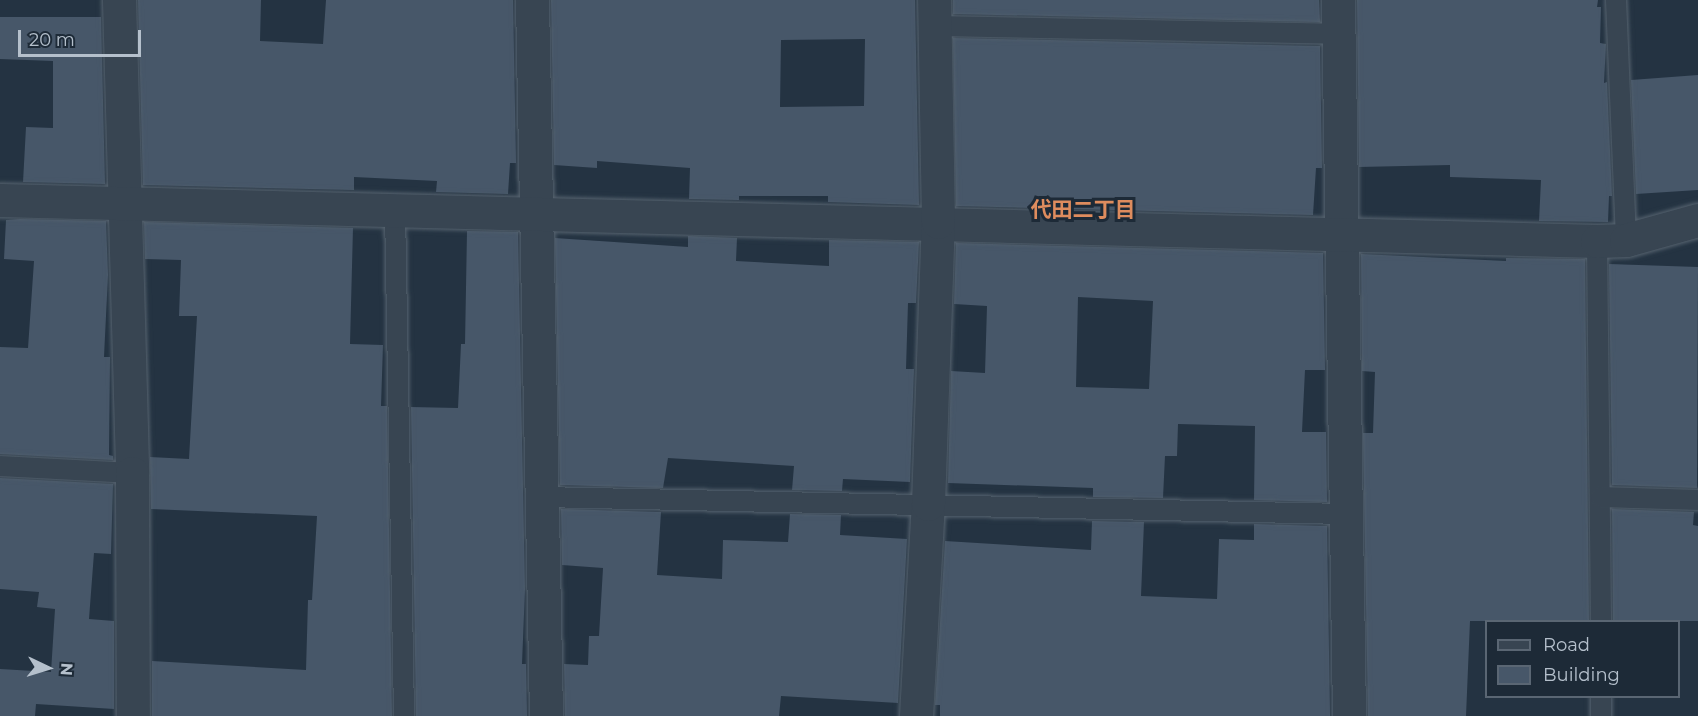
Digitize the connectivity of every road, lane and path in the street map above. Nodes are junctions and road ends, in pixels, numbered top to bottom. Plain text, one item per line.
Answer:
1 (119, 0) edge
2 (532, 0) edge
3 (1338, 0) edge
4 (1616, 0) edge
5 (934, 13) edge
6 (1338, 34) junction
7 (0, 200) edge
8 (125, 204) junction
9 (395, 209) junction
10 (535, 212) junction
11 (1698, 220) edge
12 (938, 222) junction
13 (1342, 235) junction
14 (1611, 240) junction
15 (0, 466) edge
16 (132, 473) junction
17 (542, 497) junction
18 (1600, 497) junction
19 (1698, 500) edge
20 (928, 504) junction
21 (1345, 514) junction
22 (1600, 620) edge
23 (1601, 698) edge
24 (133, 716) edge
25 (404, 716) edge
26 (546, 716) edge
27 (916, 716) edge
28 (1349, 716) edge
29 (1601, 716) edge

1 - 8 street
2 - 10 street
3 - 6 street
4 - 14 lane
5 - 6 lane
5 - 12 street
6 - 13 street
7 - 8 street
8 - 9 street
8 - 16 street
9 - 10 street
9 - 25 lane
10 - 12 street
10 - 17 street
11 - 14 street
12 - 13 street
12 - 20 street
13 - 14 street
13 - 21 street
14 - 18 lane
15 - 16 lane
16 - 24 street
17 - 20 lane
17 - 26 street
18 - 19 lane
18 - 22 lane
20 - 21 lane
20 - 27 street
21 - 28 street
23 - 29 lane

